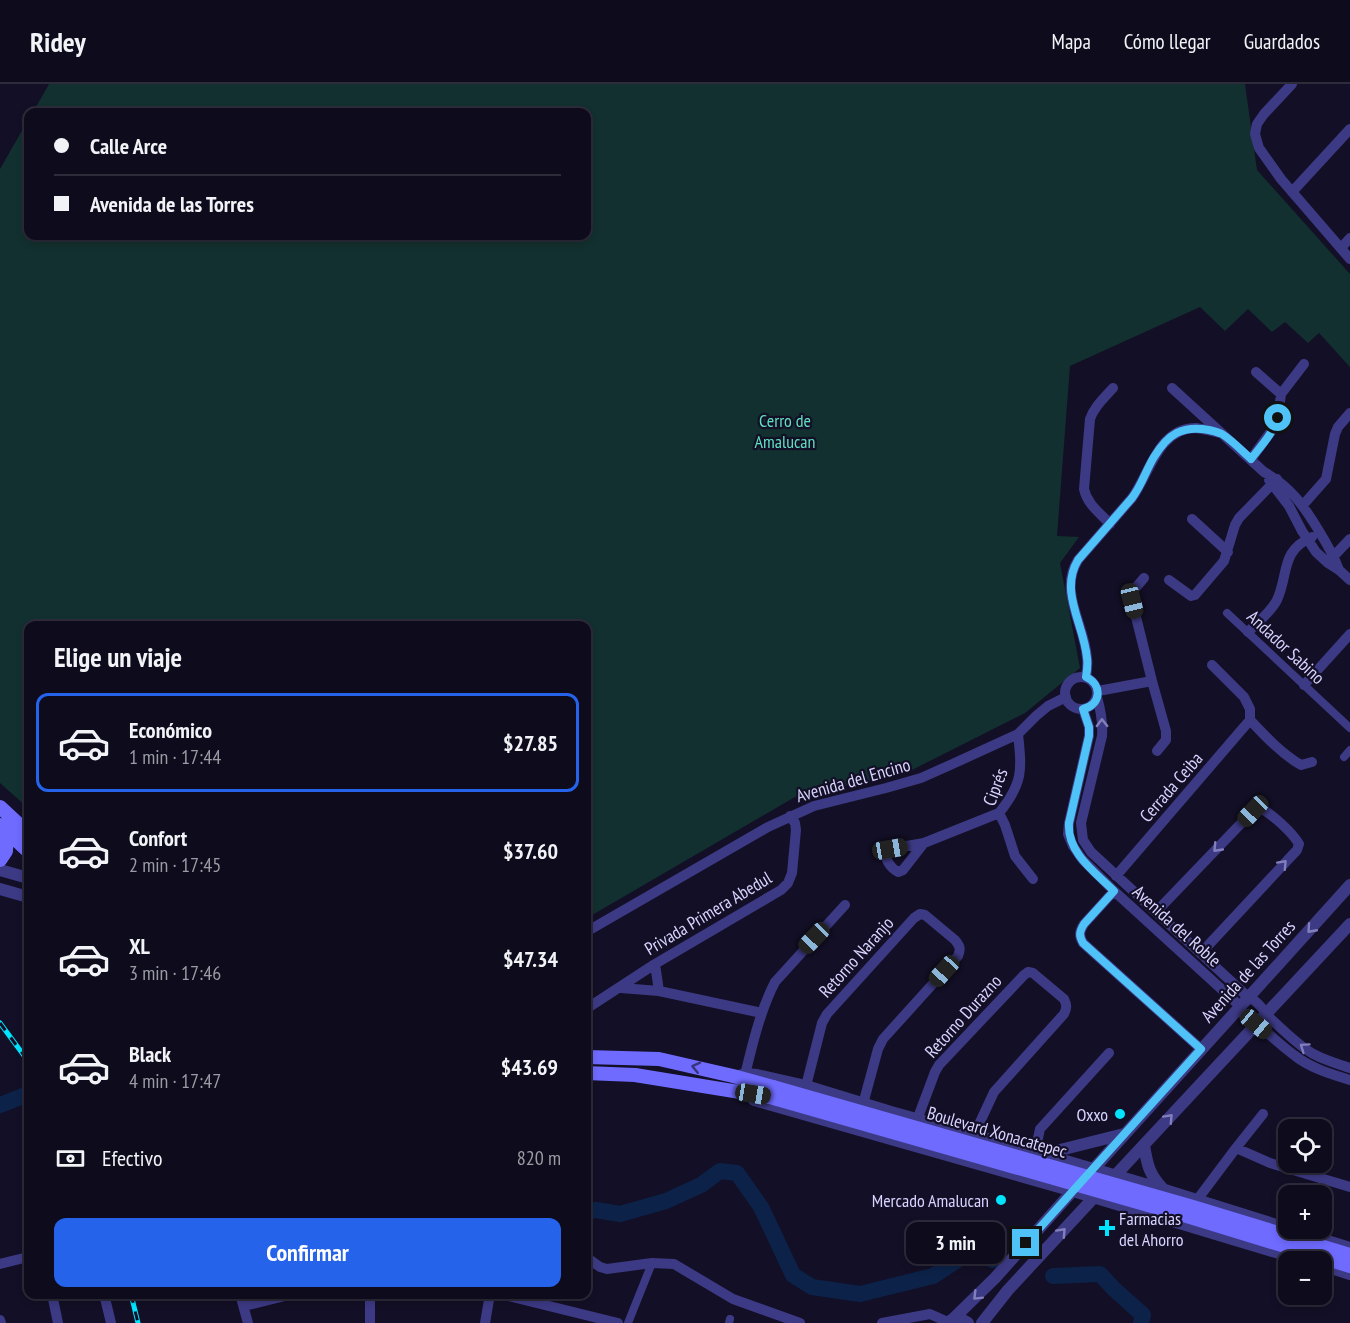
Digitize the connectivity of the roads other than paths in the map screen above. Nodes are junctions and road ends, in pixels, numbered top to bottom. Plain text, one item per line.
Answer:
1 (1292, 84) edge
2 (1350, 129) edge
3 (1292, 192) junction
4 (1350, 238) edge
5 (1341, 248) junction
6 (1350, 259) edge
7 (1304, 364) dead end
8 (1256, 372) dead end
9 (1113, 388) dead end
10 (1172, 388) dead end
11 (1281, 394) junction
12 (1350, 413) edge
13 (1220, 433) junction
14 (1251, 459) junction
15 (1274, 481) junction
16 (1303, 505) junction
17 (1192, 519) dead end
18 (1110, 524) junction
19 (1316, 526) junction
20 (1304, 535) junction
21 (1350, 539) edge
22 (1228, 552) junction
23 (1331, 559) junction
24 (1144, 578) dead end
25 (1169, 580) dead end
26 (1350, 580) edge
27 (1227, 613) dead end
28 (1248, 633) junction
29 (1350, 634) edge
30 (1212, 665) dead end
31 (1086, 677) junction
32 (1152, 681) junction
33 (1304, 685) junction
34 (1098, 694) junction
35 (1066, 697) junction
36 (1083, 709) junction
37 (1250, 720) junction
38 (1350, 728) edge
39 (1018, 734) junction
40 (1157, 751) dead end
41 (1312, 762) dead end
42 (0, 807) edge
43 (999, 813) junction
44 (790, 816) junction
45 (4, 828) edge
46 (24, 829) edge
47 (924, 843) junction
48 (24, 847) edge
49 (0, 860) edge
50 (0, 870) edge
51 (1116, 876) junction
52 (24, 877) edge
53 (1033, 879) dead end
54 (1350, 885) edge
55 (0, 889) edge
56 (1114, 891) junction
57 (24, 896) edge
58 (845, 906) dead end
59 (1156, 912) junction
60 (1350, 924) edge
61 (591, 929) edge
62 (1201, 953) junction
63 (655, 964) junction
64 (621, 988) junction
65 (659, 992) junction
66 (1244, 1001) junction
67 (591, 1006) edge
68 (762, 1013) junction
69 (1266, 1014) junction
70 (1256, 1024) junction
71 (1201, 1049) junction
72 (1109, 1053) dead end
73 (1350, 1054) edge
74 (591, 1057) edge
75 (1348, 1067) edge
76 (591, 1073) edge
77 (742, 1076) junction
78 (1350, 1080) edge
79 (806, 1086) junction
80 (737, 1092) junction
81 (771, 1092) junction
82 (862, 1104) junction
83 (891, 1113) junction
84 (1263, 1114) dead end
85 (917, 1120) junction
86 (1124, 1134) junction
87 (974, 1135) junction
88 (884, 1137) junction
89 (1144, 1145) junction
90 (1236, 1148) junction
91 (1043, 1155) junction
92 (1093, 1169) junction
93 (1115, 1176) junction
94 (1047, 1183) junction
95 (1138, 1183) junction
96 (1350, 1187) edge
97 (1165, 1190) junction
98 (1073, 1191) junction
99 (1094, 1198) junction
100 (1197, 1200) junction
101 (1129, 1208) junction
102 (1350, 1248) edge
103 (1278, 1253) edge
104 (1350, 1255) edge
105 (24, 1258) edge
106 (591, 1261) edge
107 (652, 1263) junction
108 (0, 1264) edge
109 (1350, 1266) edge
110 (1332, 1268) edge
111 (1350, 1274) edge
112 (995, 1278) junction
113 (1008, 1290) junction
114 (53, 1299) edge
115 (105, 1299) edge
116 (242, 1299) edge
117 (273, 1299) edge
118 (370, 1299) edge
119 (489, 1299) edge
120 (520, 1299) edge
121 (244, 1306) junction
122 (949, 1321) edge
123 (613, 1322) edge
124 (58, 1323) edge
125 (111, 1323) edge
126 (248, 1323) edge
127 (370, 1323) edge
128 (486, 1323) edge
129 (628, 1323) edge
130 (800, 1323) edge
131 (882, 1323) edge
132 (968, 1323) edge
133 (982, 1323) edge

1 - 3 street
2 - 3 street
3 - 5 street
4 - 5 street
5 - 6 street
7 - 11 street
8 - 11 street
9 - 18 street
10 - 13 street
11 - 14 street
12 - 16 street
13 - 14 street
13 - 18 street
14 - 15 street
15 - 16 street
15 - 20 street
15 - 22 street
16 - 19 street
17 - 22 street
18 - 31 street
19 - 20 street
19 - 23 street
20 - 23 street
20 - 28 street
21 - 23 street
22 - 25 street
23 - 26 street
24 - 32 street
27 - 28 street, Andador Sabino
28 - 33 street, Andador Sabino
29 - 33 street
30 - 37 street
31 - 34 street
31 - 35 street
32 - 34 street
32 - 40 street
33 - 38 street, Andador Sabino
34 - 36 street
51 -> 34 street, Avenida del Roble
35 - 36 street
35 - 39 street, Avenida del Encino
36 - 56 street, Avenida del Roble
37 - 41 street
37 - 51 street, Cerrada Ceiba
39 - 43 street, Ciprés
39 - 44 street, Avenida del Encino
42 - 46 main road
43 - 47 street
43 - 53 street, Ciprés
44 - 61 street, Avenida del Encino
44 - 63 street, Privada Primera Abedul
45 - 48 main road
45 - 49 main road
47 - 47 street
50 - 52 street
51 - 59 street, Avenida del Roble
54 -> 66 street, Avenida de las Torres
55 - 57 street
56 - 66 street, Avenida del Roble
56 - 71 street
58 - 68 street
59 - 62 street, Avenida del Roble
62 -> 59 street
60 - 69 street
62 - 66 street, Avenida del Roble
63 - 64 street, Privada Primera Abedul
63 - 65 street
64 - 65 street
64 - 67 street, Privada Primera Abedul
65 - 68 street
66 - 69 street, Avenida del Roble
66 - 70 street, Avenida del Roble
66 - 71 street, Avenida de las Torres
68 - 77 street
69 - 70 street
75 -> 69 street, Avenida del Roble
70 - 78 street, Avenida del Roble
89 -> 70 street
71 - 86 street, Avenida de las Torres
72 - 91 street
73 - 75 street
77 -> 74 main road, Boulevard Xonacatepec
76 - 80 main road, Boulevard Xonacatepec
77 - 79 street, Boulevard Xonacatepec
77 - 81 main road, Boulevard Xonacatepec
79 - 82 street, Boulevard Xonacatepec
79 - 82 street, Retorno Naranjo
80 - 81 main road, Boulevard Xonacatepec
80 - 88 street, Boulevard Xonacatepec
81 - 104 main road, Boulevard Xonacatepec, bridge
81 - 109 main road, Boulevard Xonacatepec, bridge
82 - 83 street, Boulevard Xonacatepec
83 - 85 street, Boulevard Xonacatepec
83 - 88 street
84 - 90 street
85 - 87 street, Boulevard Xonacatepec
85 - 87 street, Retorno Durazno
86 - 91 street
86 - 92 street, Avenida de las Torres
87 - 91 street, Boulevard Xonacatepec
88 - 94 street, Boulevard Xonacatepec
89 - 93 street
89 - 97 street
90 - 96 street
90 - 100 street
91 - 92 street, Boulevard Xonacatepec
91 - 94 street
92 - 93 street, Boulevard Xonacatepec
92 - 98 street, Avenida de las Torres
93 - 95 street, Boulevard Xonacatepec
93 - 99 street
94 - 98 street, Boulevard Xonacatepec
95 - 97 street, Boulevard Xonacatepec
95 - 101 street
97 - 100 street, Boulevard Xonacatepec
98 - 99 street, Boulevard Xonacatepec
98 - 112 street, Avenida de las Torres
99 - 101 street, Boulevard Xonacatepec
113 -> 99 street
100 - 102 street, Boulevard Xonacatepec
101 - 103 street, Boulevard Xonacatepec
105 - 108 street
106 - 107 street
107 - 129 street
107 - 130 street
110 - 111 street
112 - 113 street
112 -> 122 street, Avenida de las Torres
113 - 133 street
114 - 124 street
115 - 125 street
116 - 121 street
117 - 121 street
118 - 127 street
119 - 128 street
120 - 123 street
121 - 126 street
122 - 131 street
122 - 132 street

